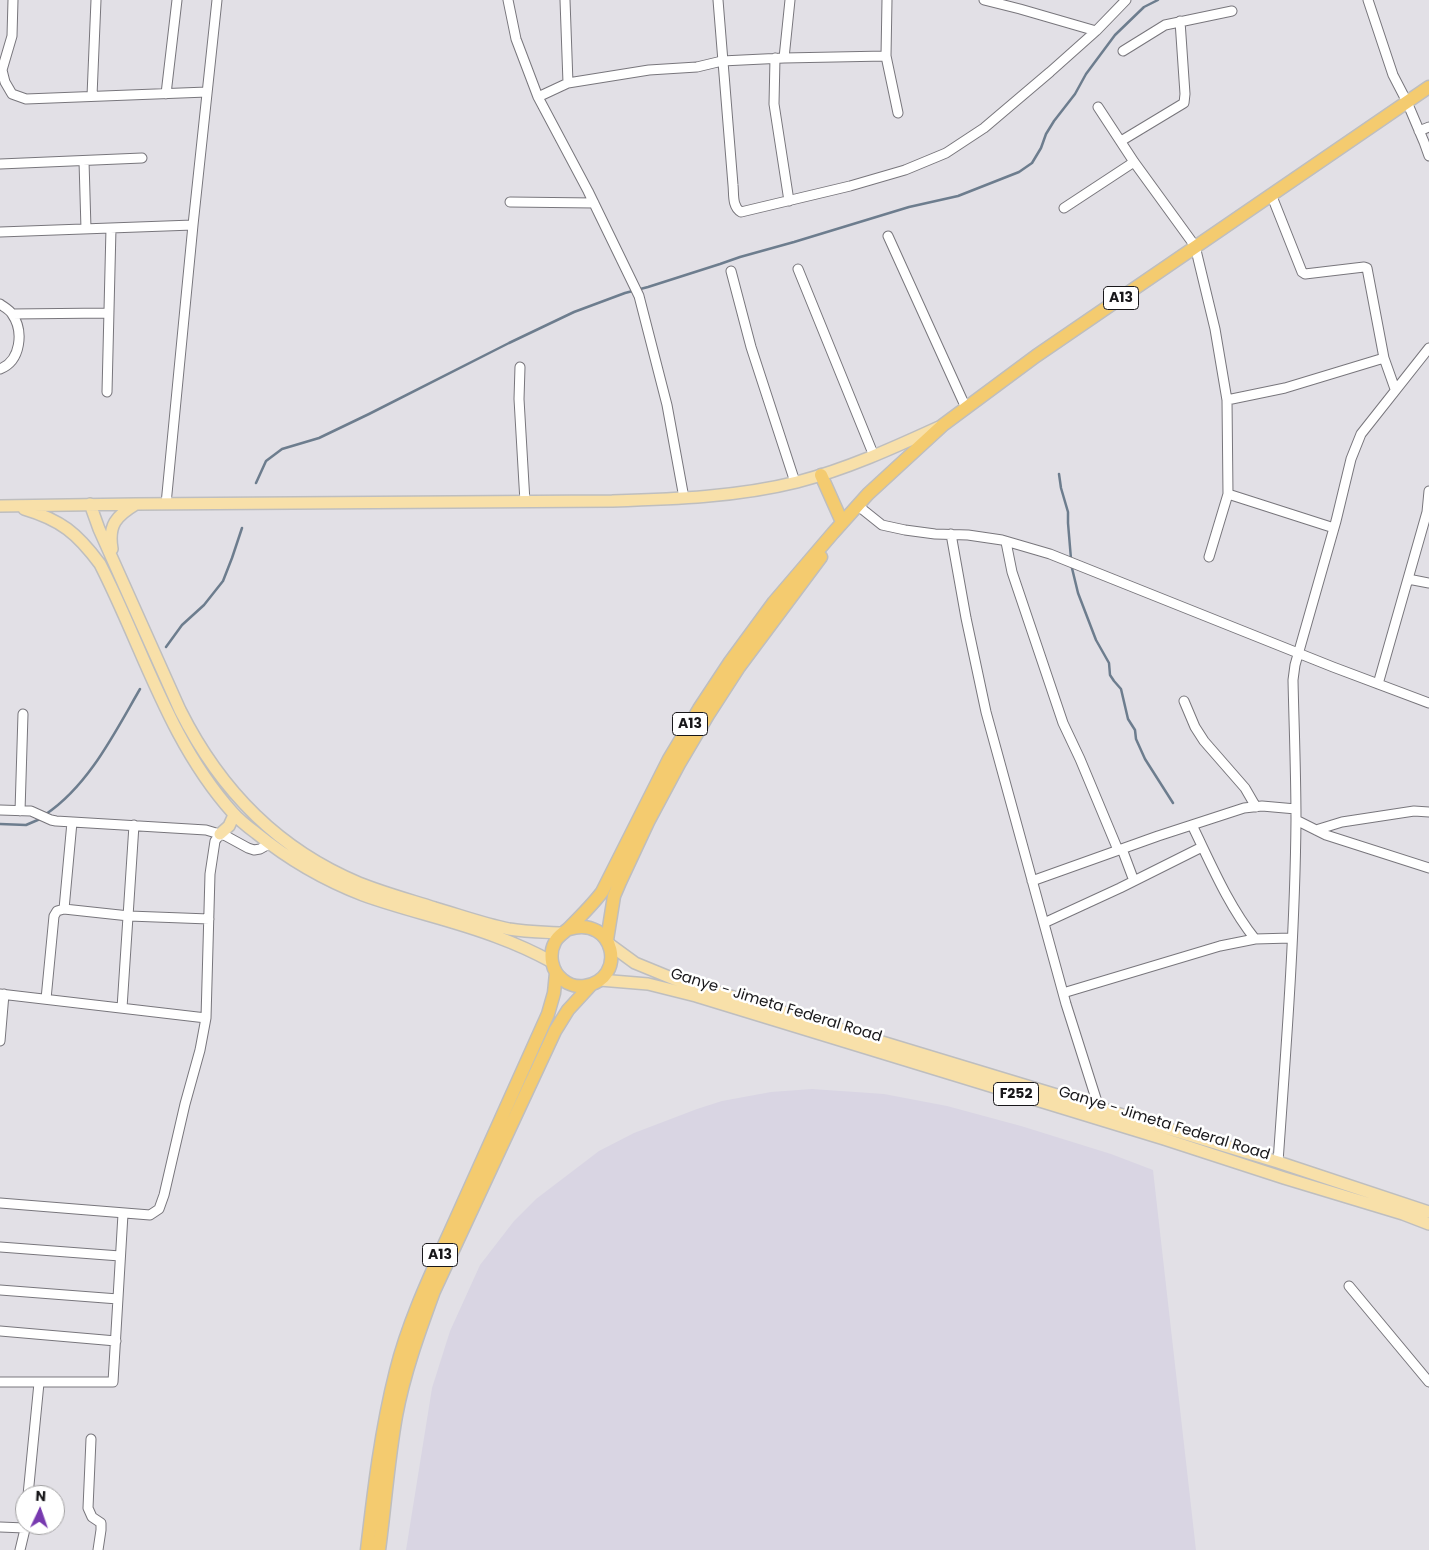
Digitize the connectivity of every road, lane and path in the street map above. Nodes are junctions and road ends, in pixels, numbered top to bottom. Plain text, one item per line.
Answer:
1 (13, 0) edge
2 (96, 0) edge
3 (177, 0) edge
4 (217, 0) edge
5 (508, 0) edge
6 (565, 0) edge
7 (718, 0) edge
8 (790, 0) edge
9 (887, 0) edge
10 (984, 0) edge
11 (1126, 0) edge
12 (1368, 0) edge
13 (1232, 11) dead end
14 (1180, 21) junction
15 (1096, 31) junction
16 (1123, 52) dead end
17 (886, 56) junction
18 (780, 58) junction
19 (722, 61) junction
20 (568, 83) junction
21 (1429, 87) edge
22 (207, 92) junction
23 (166, 94) junction
24 (92, 96) junction
25 (538, 97) junction
26 (1408, 102) junction
27 (1098, 107) dead end
28 (898, 114) dead end
29 (1429, 127) edge
30 (1419, 131) junction
31 (1121, 141) junction
32 (1429, 156) edge
33 (142, 158) dead end
34 (84, 161) junction
35 (1134, 162) junction
36 (0, 164) edge
37 (1271, 194) junction
38 (788, 201) junction
39 (510, 202) dead end
40 (594, 203) junction
41 (1064, 208) dead end
42 (193, 225) junction
43 (110, 228) junction
44 (86, 229) junction
45 (0, 232) edge
46 (888, 236) dead end
47 (1195, 246) junction
48 (798, 269) dead end
49 (731, 271) dead end
50 (0, 304) edge
51 (108, 313) junction
52 (12, 314) junction
53 (1429, 348) edge
54 (1384, 358) junction
55 (520, 367) dead end
56 (0, 369) edge
57 (1395, 389) junction
58 (108, 392) dead end
59 (1227, 400) junction
60 (966, 408) junction
61 (943, 425) junction
62 (874, 456) junction
63 (821, 475) junction
64 (795, 482) junction
65 (1429, 491) edge
66 (1228, 494) junction
67 (684, 498) junction
68 (525, 502) junction
69 (90, 504) junction
70 (136, 504) junction
71 (166, 504) junction
72 (857, 505) junction
73 (0, 506) edge
74 (13, 506) junction
75 (1428, 512) edge
76 (842, 522) junction
77 (1334, 528) junction
78 (833, 533) junction
79 (950, 534) junction
80 (1006, 542) junction
81 (1209, 557) dead end
82 (114, 561) junction
83 (1408, 579) junction
84 (1429, 583) edge
85 (1298, 653) junction
86 (1378, 684) junction
87 (1184, 701) dead end
88 (1429, 703) edge
89 (23, 714) dead end
90 (1256, 807) junction
91 (1296, 809) junction
92 (0, 810) edge
93 (20, 811) junction
94 (1429, 812) edge
95 (234, 815) junction
96 (1296, 820) junction
97 (72, 822) junction
98 (134, 825) junction
99 (1192, 825) junction
100 (1316, 830) junction
101 (220, 834) junction
102 (269, 844) junction
103 (1202, 847) junction
104 (1120, 850) junction
105 (1429, 868) edge
106 (1032, 881) junction
107 (1134, 881) junction
108 (64, 909) junction
109 (129, 916) junction
110 (209, 919) junction
111 (1044, 923) junction
112 (565, 931) junction
113 (1291, 938) junction
114 (1255, 939) junction
115 (608, 942) junction
116 (554, 968) junction
117 (595, 983) junction
118 (1063, 993) junction
119 (2, 994) edge
120 (46, 999) junction
121 (122, 1008) junction
122 (206, 1018) junction
123 (0, 1041) edge
124 (1099, 1108) junction
125 (1278, 1162) junction
126 (0, 1204) edge
127 (1429, 1212) edge
128 (123, 1214) junction
129 (1429, 1224) edge
130 (0, 1247) edge
131 (120, 1256) junction
132 (1349, 1286) dead end
133 (0, 1290) edge
134 (118, 1299) junction
135 (0, 1331) edge
136 (116, 1341) junction
137 (0, 1382) edge
138 (1429, 1382) edge
139 (39, 1383) junction
140 (90, 1439) dead end
141 (29, 1485) edge
142 (15, 1527) edge
143 (0, 1528) edge
144 (23, 1535) edge
145 (20, 1550) edge
146 (98, 1550) edge
147 (367, 1550) edge
148 (379, 1550) edge

1 - 24 street
2 - 24 street
3 - 23 street
4 - 22 street
5 - 25 street
6 - 20 street
7 - 19 street
8 - 18 street
9 - 17 street
10 - 15 street
11 - 15 street
12 - 26 street
13 - 14 street
14 - 16 street
14 - 31 street
15 - 38 street
17 - 18 street
17 - 28 street
18 - 19 street
18 - 38 street
19 - 20 street
19 - 38 street
20 - 25 street
21 - 26 highway, A13
22 - 23 street
22 - 42 street
23 - 24 street
25 - 40 street
26 - 30 street
26 - 37 highway, A13
27 - 31 street
29 - 30 street
30 - 32 street
31 - 35 street
33 - 34 street
34 - 36 street
34 - 44 street
35 - 41 street
35 - 47 street
37 - 47 highway, A13
37 - 54 street
39 - 40 street
40 - 67 street
42 - 43 street
42 - 71 street
43 - 44 street
43 - 51 street
44 - 45 street
46 - 60 street
47 - 59 street
47 - 60 highway, A13
48 - 62 street
49 - 64 street
50 - 52 street
51 - 52 street
51 - 58 street
52 - 56 street
53 - 57 street
54 - 57 street
54 - 59 street
55 - 68 street
57 - 77 street
59 - 66 street
60 - 61 highway, A13
61 - 62 main road
61 - 72 highway, A13
62 - 63 main road
63 - 64 main road
63 - 76 highway
64 - 67 main road
65 - 75 street
66 - 77 street
66 - 81 street
67 - 68 main road
68 - 71 main road
69 - 70 main road
69 - 74 main road
69 - 82 main road
70 - 71 main road
70 - 82 main road
72 - 76 highway, A13
72 - 79 street
73 - 74 main road
74 - 95 main road
75 - 83 street
76 - 78 highway, A13
77 - 85 street
78 - 112 highway, A13
78 - 115 highway, A13
79 - 80 street
79 - 106 street
80 - 85 street
80 - 104 street
82 - 112 main road
83 - 84 street
83 - 86 street
85 - 86 street
85 - 91 street
86 - 88 street
87 - 90 street
89 - 93 street
90 - 91 street
90 - 99 street
91 - 96 street
92 - 93 street
93 - 97 street
94 - 100 street
95 - 101 main road
95 - 102 main road
96 - 100 street
96 - 113 street
97 - 98 street
97 - 108 street
98 - 101 street
98 - 109 street
99 - 103 street
99 - 104 street
100 - 105 street
101 - 102 street
101 - 110 street
102 - 116 main road
103 - 107 street
103 - 114 street
104 - 106 street
104 - 107 street
106 - 111 street
107 - 111 street
108 - 109 street
108 - 120 street
109 - 110 street
109 - 121 street
110 - 122 street
111 - 118 street
112 - 115 highway
112 - 116 highway, A13
113 - 114 street
113 - 125 street
114 - 118 street
115 - 117 highway, A13
115 - 124 main road, Ganye - Jimeta Federal Road / F252
116 - 117 highway
116 - 147 highway, A13
117 - 129 main road, Ganye - Jimeta Federal Road / F252
117 - 148 highway, A13
118 - 124 street
119 - 120 street
119 - 123 street
120 - 121 street
121 - 122 street
122 - 128 street
124 - 125 main road, Ganye - Jimeta Federal Road / F252
125 - 127 main road, Ganye - Jimeta Federal Road / F252
126 - 128 street
128 - 131 street
130 - 131 street
131 - 134 street
132 - 138 street
133 - 134 street
134 - 136 street
135 - 136 street
136 - 139 street
137 - 139 street
139 - 141 street
140 - 146 street
142 - 143 street
144 - 145 street

